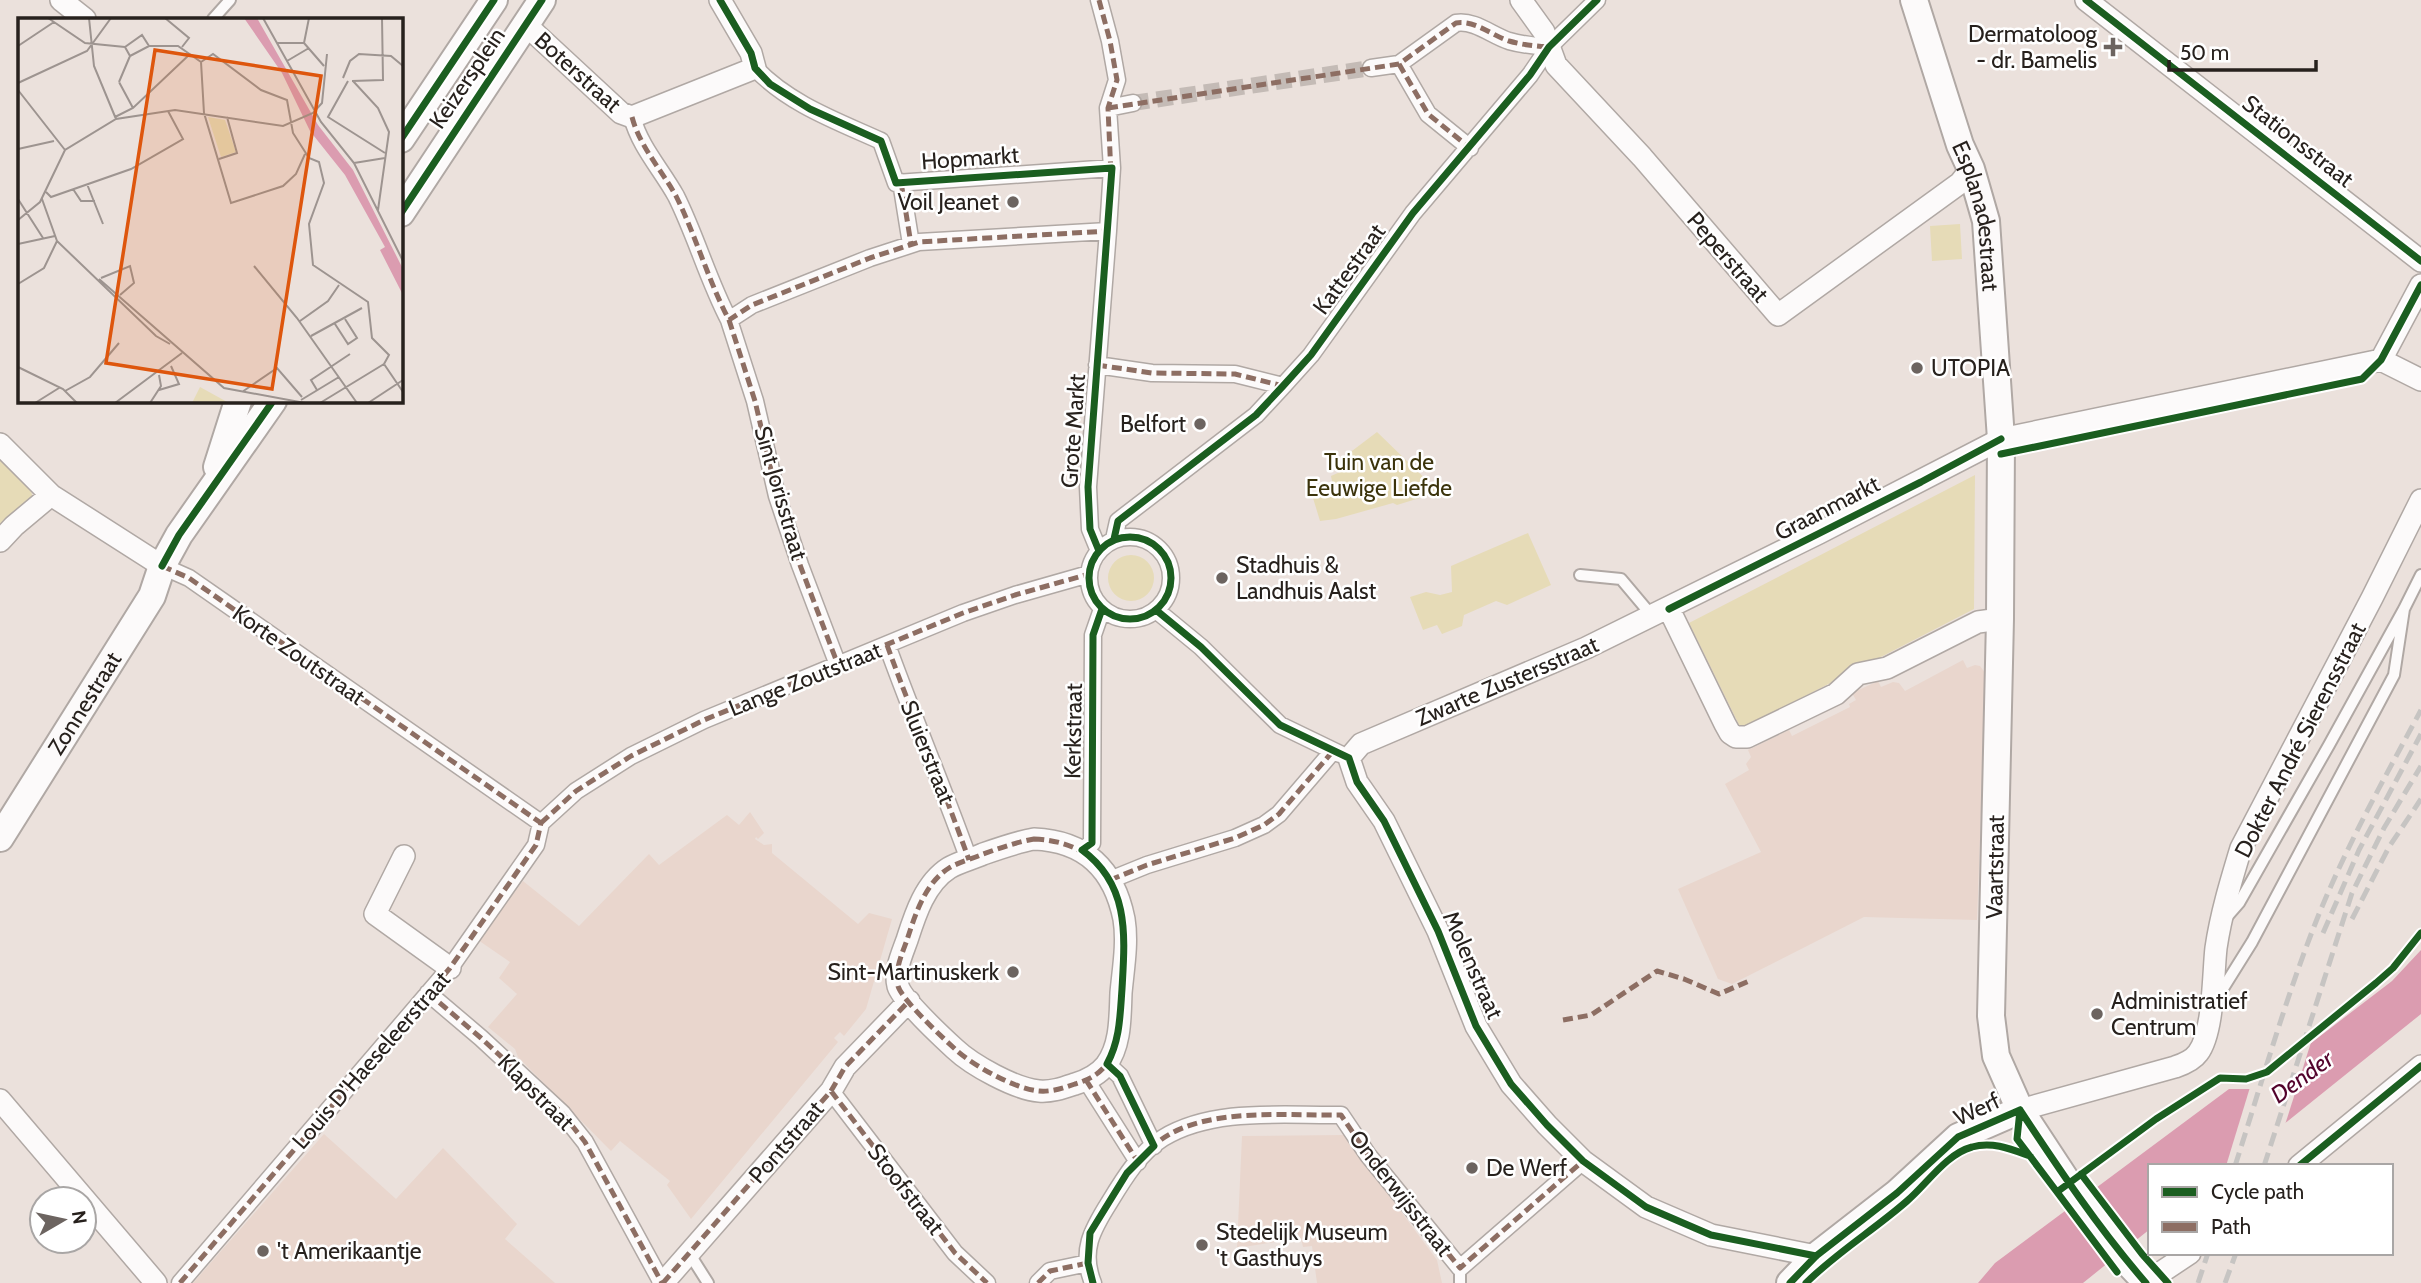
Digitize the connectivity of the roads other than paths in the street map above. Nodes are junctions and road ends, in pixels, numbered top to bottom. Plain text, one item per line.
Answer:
1 (61, 0) edge
2 (230, 0) edge
3 (494, 0) edge
4 (542, 0) edge
5 (720, 0) edge
6 (1099, 0) edge
7 (1521, 0) edge
8 (1597, 0) edge
9 (1914, 0) edge
10 (2086, 0) edge
11 (84, 18) edge
12 (214, 18) edge
13 (526, 25) junction
14 (1549, 47) junction
15 (1399, 64) junction
16 (755, 68) junction
17 (1371, 68) tunnel mouth
18 (1133, 103) tunnel mouth
19 (1108, 108) junction
20 (632, 117) junction
21 (402, 138) edge
22 (1470, 148) junction
23 (1112, 168) junction
24 (1971, 169) junction
25 (901, 182) junction
26 (402, 211) edge
27 (1108, 231) junction
28 (911, 244) junction
29 (2421, 261) edge
30 (2421, 285) edge
31 (729, 320) junction
32 (2381, 360) junction
33 (1097, 366) junction
34 (2421, 380) edge
35 (1283, 386) junction
36 (238, 402) edge
37 (271, 402) edge
38 (2001, 439) junction
39 (0, 444) edge
40 (209, 492) junction
41 (51, 495) junction
42 (2421, 500) edge
43 (1114, 539) junction
44 (0, 541) edge
45 (1099, 551) junction
46 (162, 566) junction
47 (1089, 574) junction
48 (1580, 575) dead end
49 (2421, 575) edge
50 (1102, 609) junction
51 (1156, 610) junction
52 (2404, 610) junction
53 (1661, 613) junction
54 (2000, 619) junction
55 (887, 645) junction
56 (838, 665) junction
57 (1341, 755) junction
58 (541, 823) junction
59 (0, 838) edge
60 (1082, 850) junction
61 (404, 856) dead end
62 (969, 860) junction
63 (1110, 880) junction
64 (2221, 923) junction
65 (450, 968) junction
66 (428, 993) junction
67 (909, 1001) junction
68 (2210, 1010) junction
69 (1107, 1063) junction
70 (2421, 1066) edge
71 (1086, 1080) junction
72 (831, 1091) junction
73 (0, 1101) edge
74 (2020, 1110) junction
75 (1154, 1146) junction
76 (1583, 1161) junction
77 (1138, 1162) junction
78 (2301, 1164) edge
79 (689, 1254) junction
80 (2186, 1255) edge
81 (1816, 1256) junction
82 (1087, 1263) junction
83 (1460, 1275) edge
84 (2142, 1278) edge
85 (156, 1283) edge
86 (180, 1283) edge
87 (662, 1283) edge
88 (708, 1283) edge
89 (986, 1283) edge
90 (1038, 1283) edge
91 (1093, 1283) edge
92 (1790, 1283) edge

1 - 11 street
2 - 12 lane
3 - 21 street, Keizersplein
4 - 13 street, Keizersplein
5 - 16 street
6 - 19 street, Grote Markt
7 - 14 street
8 - 14 street, Kattestraat
9 - 24 street, Esplanadestraat
10 - 29 street, Stationsstraat
13 - 20 street, Boterstraat
13 - 26 street, Keizersplein
14 - 15 street
14 - 22 street, Kattestraat
14 - 24 street, Peperstraat
15 - 17 street
15 - 22 street
16 - 20 street
16 - 25 street, Hopmarkt
18 - 19 street
19 - 23 street, Grote Markt
20 - 31 street
22 - 35 street, Kattestraat
23 - 25 street, Hopmarkt
23 - 27 street, Grote Markt
24 - 38 street, Esplanadestraat
25 - 28 street
27 - 28 street
27 - 33 street, Grote Markt
28 - 31 street
30 - 32 street
31 - 56 street, Sint Jorisstraat
32 - 34 street
32 - 38 street, Graanmarkt
33 - 35 street, Grote Markt
33 - 45 street, Grote Markt
35 - 43 street, Kattestraat
36 - 40 street
37 - 40 street
38 - 53 street, Graanmarkt
38 - 54 street
39 - 41 street, Korte Zoutstraat
40 - 46 street
41 - 44 street
41 - 46 street, Korte Zoutstraat
42 - 64 street, Dokter André Sierensstraat
43 - 45 street
43 - 51 street
45 - 47 street
46 - 58 street, Korte Zoutstraat
46 - 59 street, Zonnestraat
47 - 50 street
47 - 55 street, Lange Zoutstraat
48 - 53 lane
49 - 52 lane
50 - 51 street
50 - 60 street, Kerkstraat
51 - 57 street
52 - 64 lane
52 - 68 lane
53 - 54 street
53 - 57 street, Zwarte Zustersstraat
54 - 74 street, Vaartstraat
55 - 56 street, Lange Zoutstraat
55 - 62 street, Sluierstraat
56 - 58 street, Lange Zoutstraat
57 - 63 street
57 - 76 street, Molenstraat
58 - 65 street, Louis D'Haeseleerstraat
60 - 62 street
60 - 63 street
61 - 65 street
62 - 67 street
63 - 69 street
64 - 68 street, Dokter André Sierensstraat
65 - 66 street, Louis D'Haeseleerstraat
66 - 86 street, Louis D'Haeseleerstraat
66 - 87 street, Klapstraat
67 - 71 street
67 - 72 street, Pontstraat
68 - 74 street, Dokter André Sierensstraat
69 - 71 street
69 - 75 street
70 - 78 street
71 - 77 street
72 - 79 street, Pontstraat
72 - 89 street, Stoofstraat
73 - 85 street
74 - 81 street, Werf
74 - 84 street, Werf
75 - 77 street, Onderwijsstraat
75 - 83 street, Onderwijsstraat
76 - 81 street, Molenstraat
76 - 83 street
77 - 82 street, Onderwijsstraat
79 - 87 street, Pontstraat
79 - 88 lane
80 - 84 street
81 - 92 street, Werf
82 - 90 street
82 - 91 street

